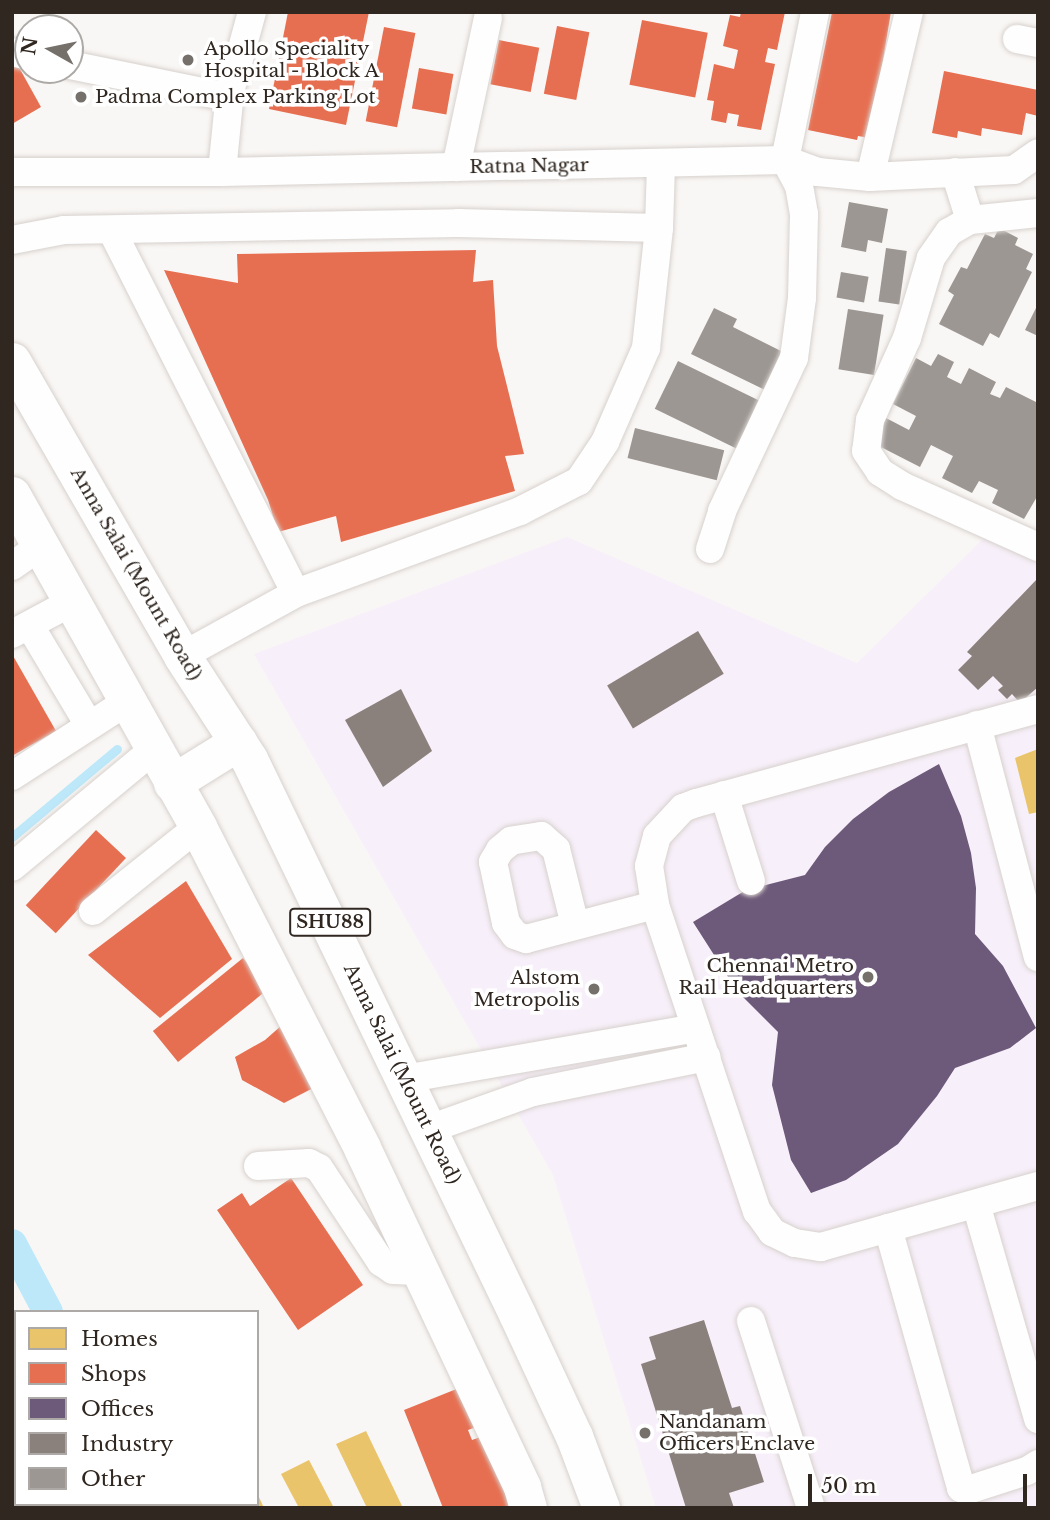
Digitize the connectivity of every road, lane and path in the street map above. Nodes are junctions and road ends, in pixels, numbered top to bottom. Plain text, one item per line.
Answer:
1 (251, 12) edge
2 (816, 12) edge
3 (909, 12) edge
4 (488, 18) dead end
5 (84, 68) edge
6 (230, 92) junction
7 (1038, 153) edge
8 (785, 160) junction
9 (661, 163) junction
10 (456, 167) junction
11 (1014, 170) junction
12 (12, 172) edge
13 (222, 172) junction
14 (955, 172) junction
15 (870, 177) junction
16 (1035, 213) edge
17 (970, 220) junction
18 (659, 228) junction
19 (112, 231) junction
20 (12, 240) edge
21 (12, 361) edge
22 (12, 495) edge
23 (1038, 547) edge
24 (710, 549) dead end
25 (26, 556) edge
26 (296, 593) junction
27 (65, 607) junction
28 (21, 630) edge
29 (183, 656) junction
30 (1038, 709) edge
31 (109, 712) junction
32 (977, 725) junction
33 (238, 742) junction
34 (153, 750) junction
35 (12, 776) edge
36 (172, 783) junction
37 (724, 795) junction
38 (198, 827) junction
39 (1026, 860) edge
40 (12, 867) edge
41 (751, 881) dead end
42 (655, 905) junction
43 (93, 912) dead end
44 (575, 925) dead end
45 (1038, 957) edge
46 (696, 1028) junction
47 (706, 1057) junction
48 (404, 1079) junction
49 (429, 1129) junction
50 (258, 1166) dead end
51 (1038, 1186) edge
52 (976, 1203) junction
53 (888, 1228) junction
54 (419, 1271) junction
55 (751, 1321) dead end
56 (1038, 1419) edge
57 (1038, 1464) edge
58 (528, 1508) edge
59 (601, 1508) edge
60 (811, 1508) edge

1 - 6 street
2 - 8 street
3 - 15 street
4 - 10 street
5 - 6 street
6 - 13 street
7 - 11 street
8 - 9 street, Ratna Nagar
8 - 15 street, Ratna Nagar
8 - 24 street
9 - 10 street, Ratna Nagar
9 - 18 street
10 - 13 street, Ratna Nagar
11 - 14 street, Ratna Nagar
11 - 16 street
12 - 13 street, Ratna Nagar
14 - 15 street, Ratna Nagar
14 - 17 street
16 - 17 street
17 - 23 street
18 - 19 street
18 - 26 street
19 - 20 street
19 - 26 street
21 - 29 main road, Anna Salai (Mount Road) / SHU88
22 - 25 main road
25 - 27 main road
26 - 29 street
27 - 28 street
27 - 31 main road
28 - 31 street
29 - 33 main road, Anna Salai (Mount Road) / SHU88
30 - 32 street
31 - 34 main road
31 - 35 street
32 - 37 street
32 - 39 street
33 - 36 main road
33 - 48 main road, Anna Salai (Mount Road) / SHU88
34 - 36 main road
34 - 40 street
36 - 38 main road
37 - 41 street
37 - 42 street
38 - 43 street
38 - 54 main road
39 - 45 street
42 - 44 street
42 - 46 street
46 - 47 street
46 - 48 street
47 - 49 street
47 - 53 street
48 - 49 main road, Anna Salai (Mount Road) / SHU88
49 - 59 main road, Anna Salai (Mount Road) / SHU88
50 - 54 street
51 - 52 street
52 - 53 street
52 - 56 street
53 - 57 street
54 - 58 main road
55 - 60 street

